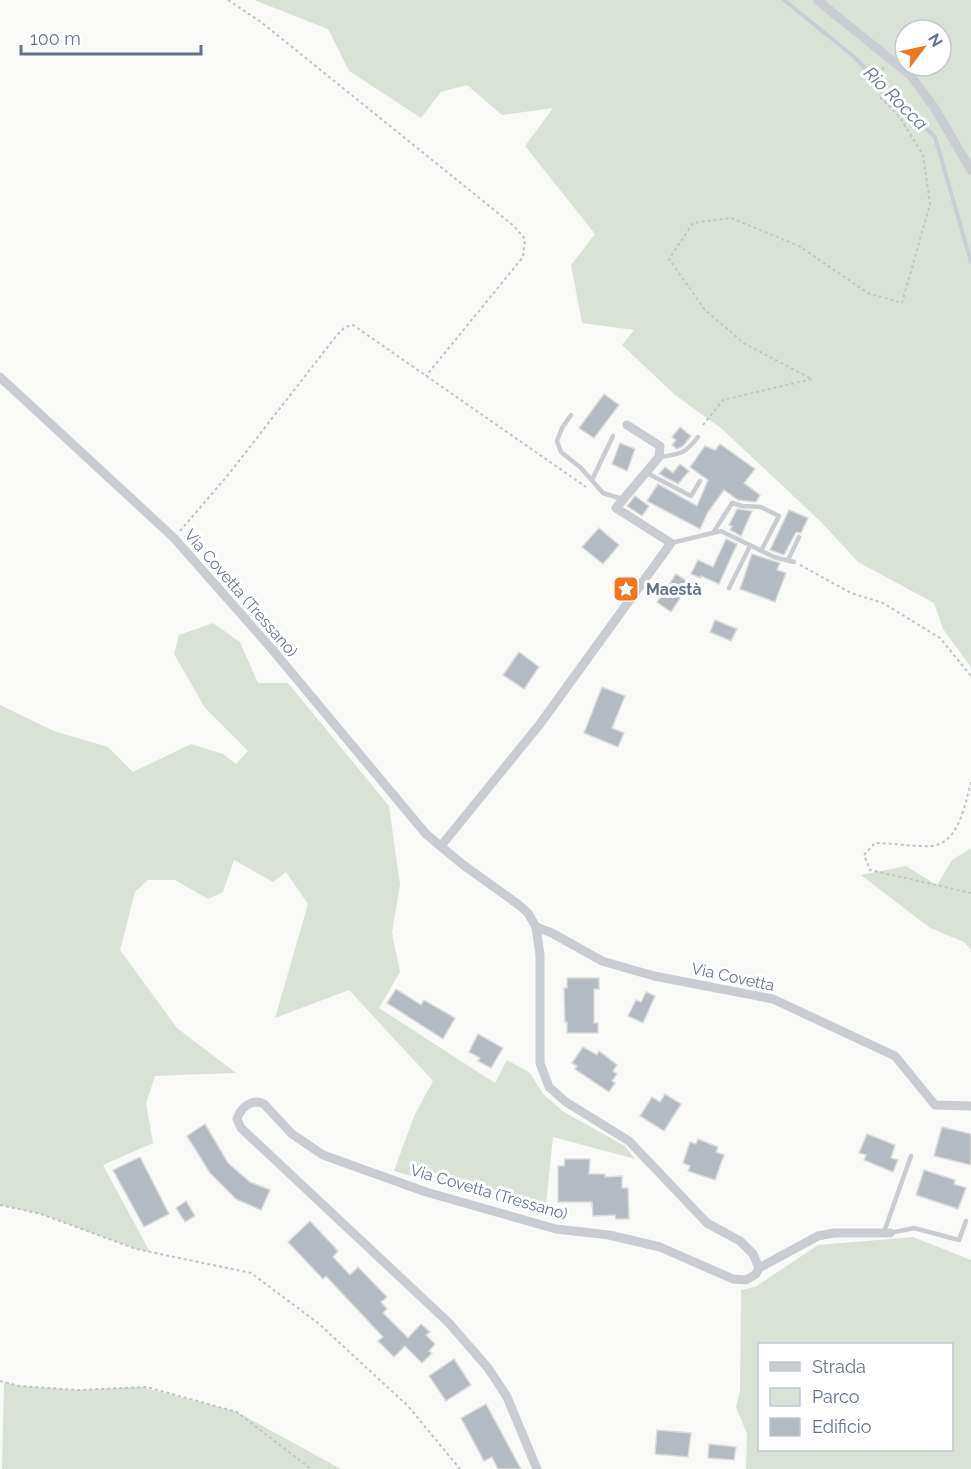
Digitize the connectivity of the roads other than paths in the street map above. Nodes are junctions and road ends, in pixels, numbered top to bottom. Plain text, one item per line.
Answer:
1 (817, 0) edge
2 (971, 170) edge
3 (0, 377) edge
4 (571, 415) dead end
5 (627, 425) dead end
6 (613, 436) dead end
7 (698, 437) dead end
8 (659, 457) junction
9 (645, 472) junction
10 (591, 480) junction
11 (700, 481) dead end
12 (622, 499) junction
13 (713, 533) junction
14 (799, 537) dead end
15 (671, 543) junction
16 (750, 546) junction
17 (761, 551) junction
18 (729, 588) dead end
19 (441, 846) junction
20 (536, 927) junction
21 (971, 1106) edge
22 (911, 1156) dead end
23 (966, 1221) dead end
24 (887, 1233) junction
25 (759, 1268) junction
26 (537, 1469) edge

1 - 2 street
3 - 19 street, Via Covetta (Tressano)
4 - 10 lane
5 - 8 street
6 - 10 lane
7 - 8 lane
8 - 9 street
9 - 11 lane
9 - 12 street
10 - 12 lane
12 - 15 street
13 - 15 lane
13 - 16 lane
13 - 17 lane
14 - 17 lane
15 - 19 street
16 - 17 lane
16 - 18 lane
19 - 20 street, Via Covetta (Tressano)
20 - 21 street, Via Covetta
20 - 25 street
22 - 24 lane
23 - 24 lane
24 - 25 street
25 - 26 street, Via Covetta (Tressano)

